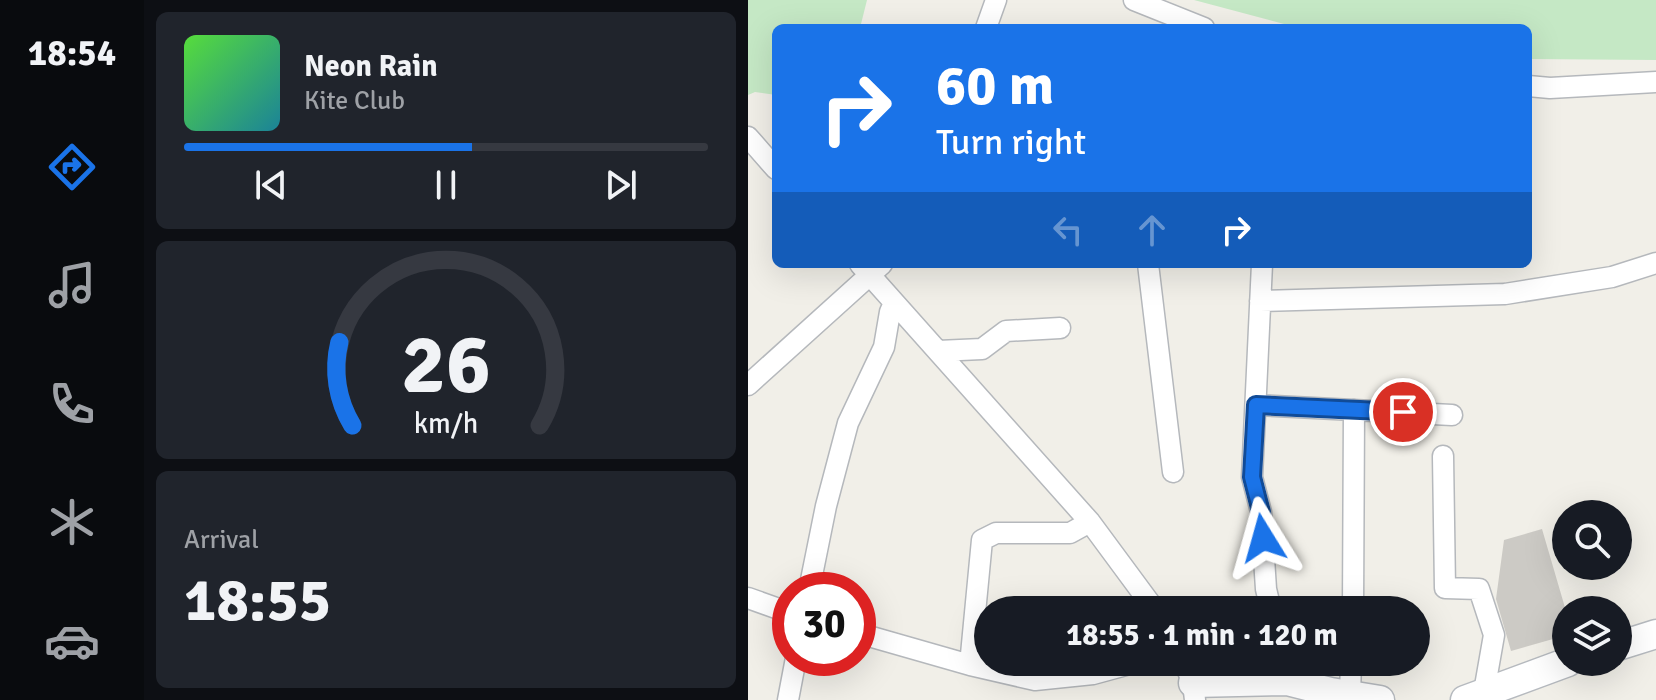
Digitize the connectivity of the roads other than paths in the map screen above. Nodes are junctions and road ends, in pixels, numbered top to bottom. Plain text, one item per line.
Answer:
1 (996, 0) edge
2 (1134, 0) edge
3 (987, 24) edge
4 (1194, 24) edge
5 (1656, 82) edge
6 (1532, 86) edge
7 (748, 137) edge
8 (772, 164) edge
9 (1656, 263) edge
10 (871, 268) edge
11 (1148, 268) edge
12 (1262, 268) edge
13 (1260, 301) junction
14 (894, 303) junction
15 (1060, 328) dead end
16 (938, 351) junction
17 (748, 385) edge
18 (1256, 405) junction
19 (1354, 410) junction
20 (1452, 415) dead end
21 (1443, 456) dead end
22 (1173, 472) dead end
23 (1090, 522) junction
24 (813, 572) edge
25 (1145, 596) edge
26 (1268, 596) edge
27 (1353, 596) edge
28 (748, 598) edge
29 (772, 607) edge
30 (1656, 634) edge
31 (876, 638) edge
32 (1632, 642) edge
33 (970, 665) junction
34 (974, 666) edge
35 (1552, 671) edge
36 (793, 676) edge
37 (1018, 676) edge
38 (1074, 676) edge
39 (1242, 676) edge
40 (1299, 676) edge
41 (1351, 676) edge
42 (1191, 682) edge
43 (1514, 691) edge
44 (1350, 695) junction
45 (1475, 696) edge
46 (788, 700) edge
47 (1380, 700) edge

1 - 3 street
2 - 4 street
5 - 6 street
7 - 8 street
9 - 13 street
10 - 14 street
10 - 17 street
11 - 22 street
12 - 13 street
13 - 18 street
14 - 16 street
14 - 24 street
15 - 16 street
16 - 23 street
18 - 19 street
18 - 26 street
19 - 20 street
19 - 27 street
21 - 45 street
23 - 25 street
23 - 33 street
28 - 29 street
30 - 32 street
31 - 33 street
33 - 34 street
35 - 43 street
36 - 46 street
37 - 38 street
39 - 42 street
40 - 44 street
41 - 44 street
43 - 45 street
44 - 47 street

